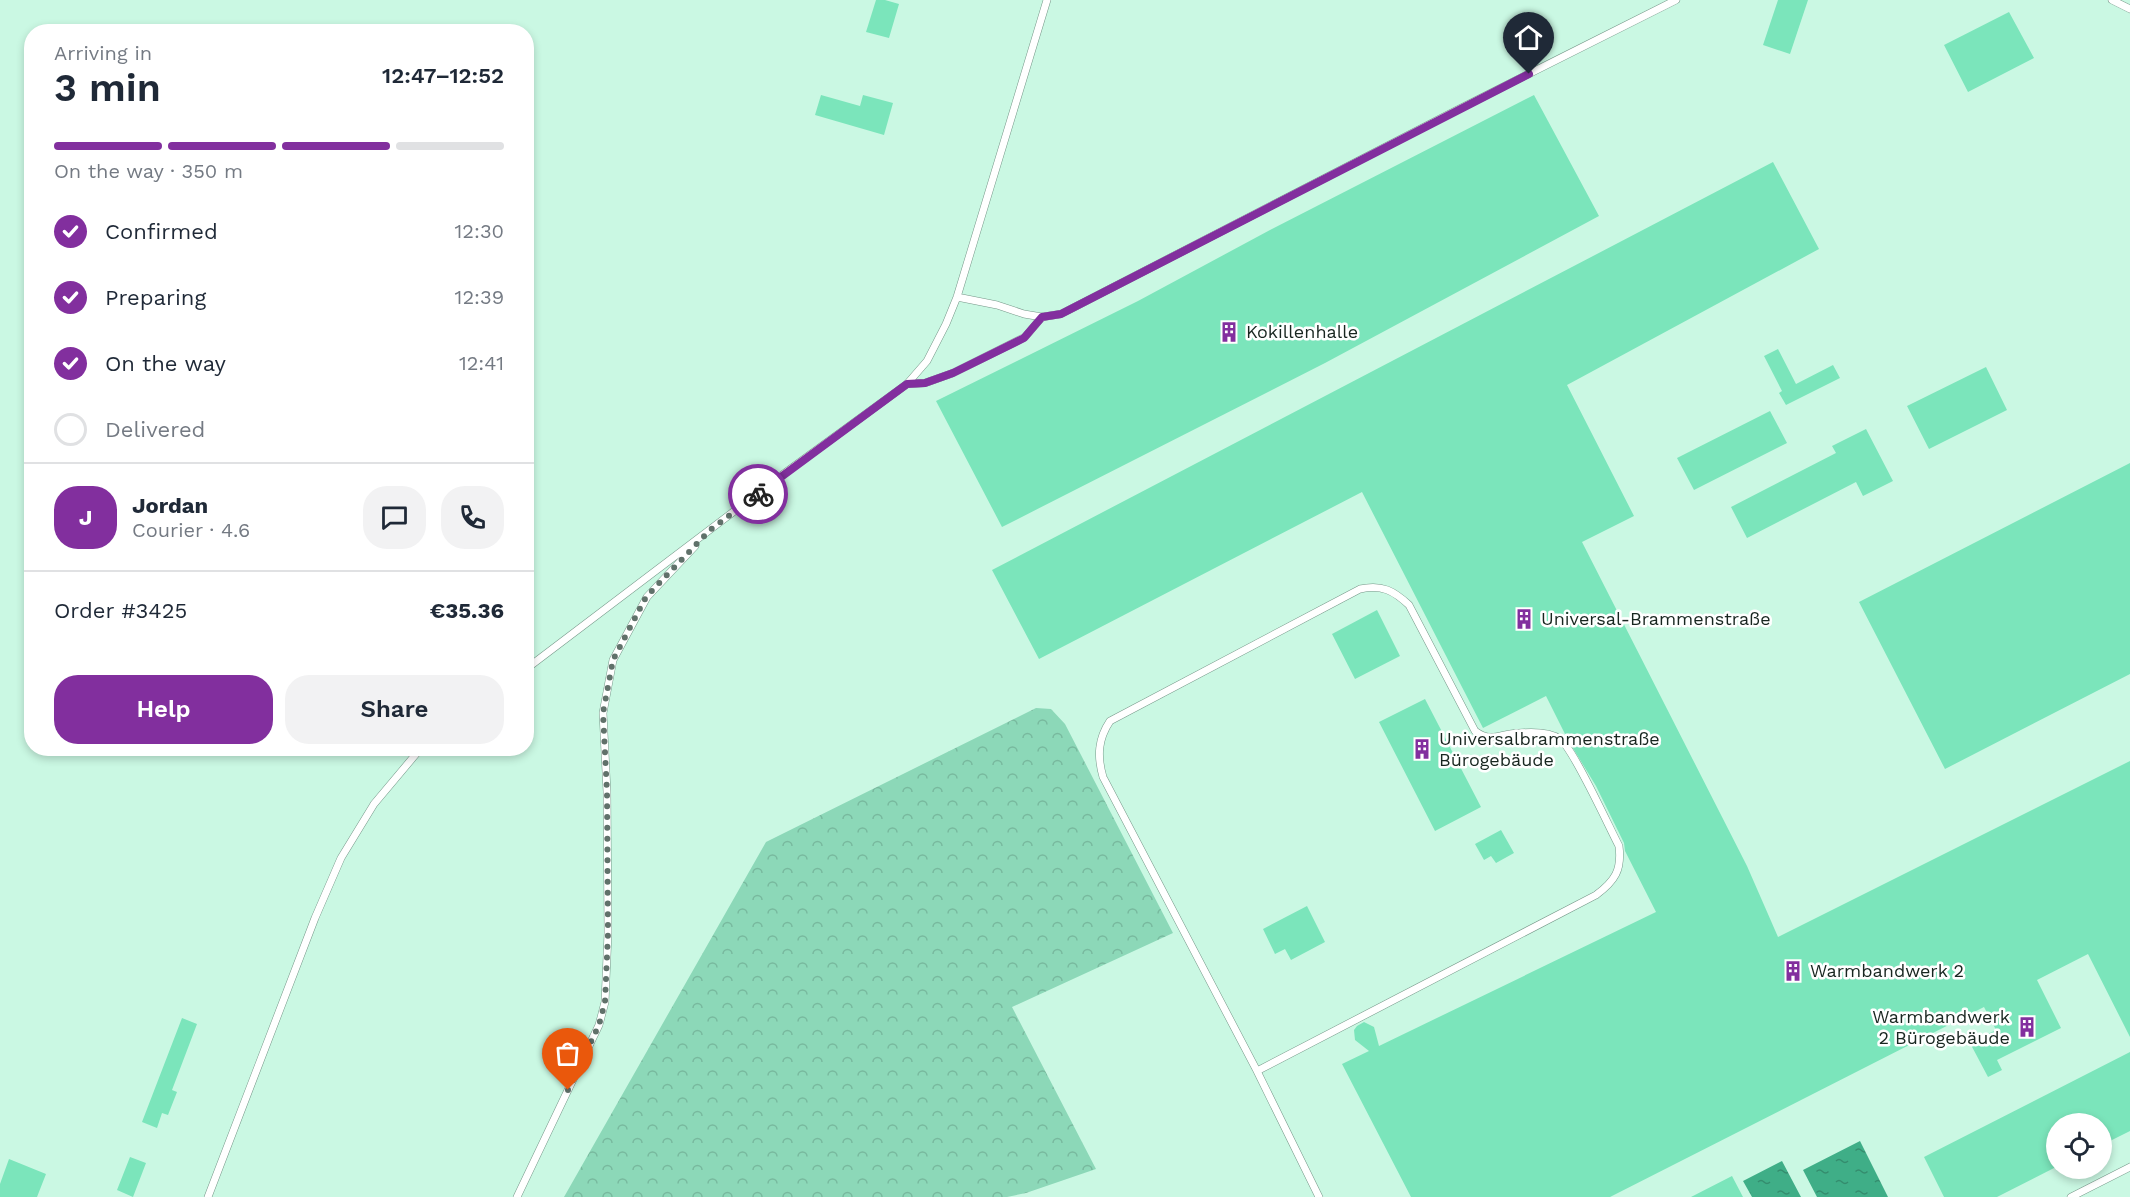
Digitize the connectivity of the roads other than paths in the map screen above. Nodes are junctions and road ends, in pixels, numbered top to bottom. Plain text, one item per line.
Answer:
1 (1047, 0) edge
2 (1676, 0) edge
3 (2112, 0) edge
4 (2130, 9) edge
5 (957, 297) junction
6 (1042, 317) junction
7 (907, 384) junction
8 (710, 530) junction
9 (534, 663) edge
10 (415, 756) edge
11 (1257, 1071) junction
12 (2130, 1167) edge
13 (208, 1197) edge
14 (517, 1197) edge
15 (1319, 1197) edge
16 (2071, 1197) edge

1 - 5 lane
2 - 6 lane
3 - 4 lane
5 - 6 lane
5 - 7 lane
6 - 7 lane
7 - 8 lane
8 - 9 lane
8 - 14 lane
10 - 13 lane
11 - 11 lane
11 - 15 lane
12 - 16 lane

